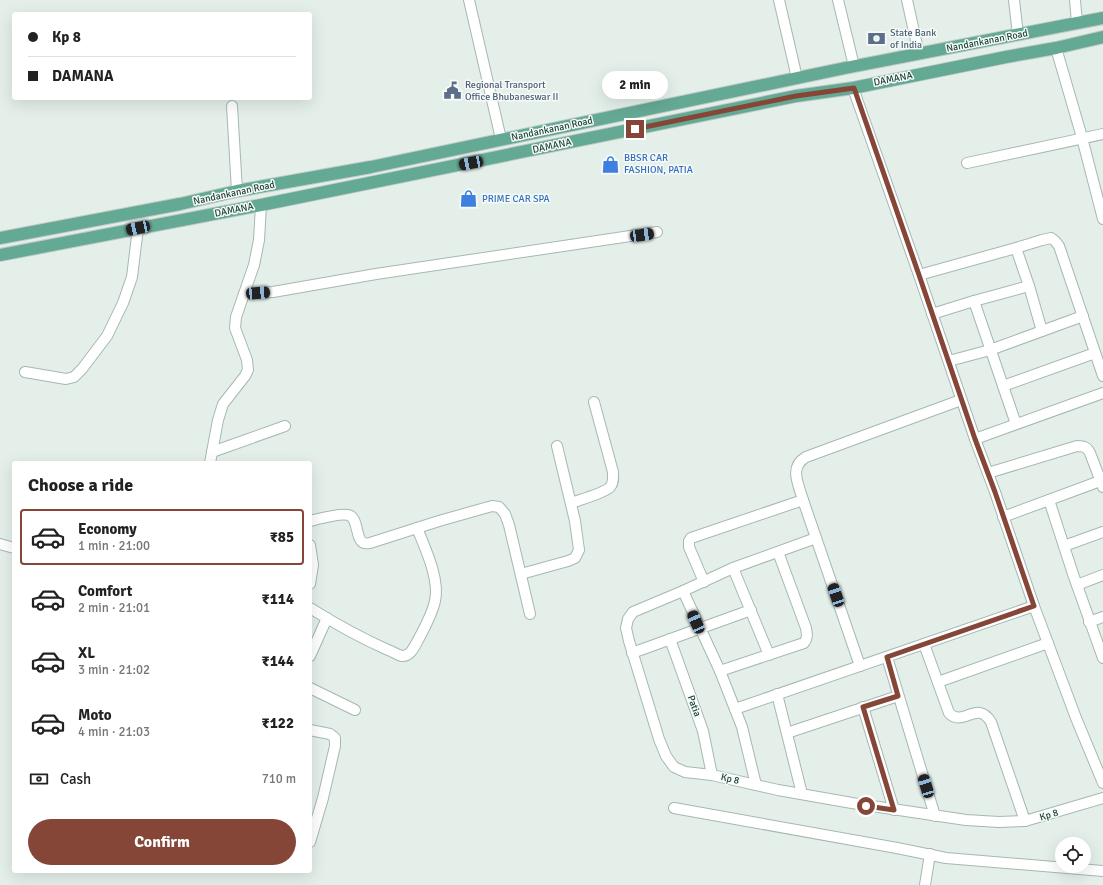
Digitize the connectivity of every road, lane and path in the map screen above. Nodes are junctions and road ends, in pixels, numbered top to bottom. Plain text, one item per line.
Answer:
1 (469, 0) edge
2 (779, 0) edge
3 (838, 0) edge
4 (908, 0) edge
5 (1014, 0) edge
6 (1075, 0) edge
7 (1103, 18) edge
8 (1077, 23) junction
9 (1018, 35) junction
10 (1103, 38) edge
11 (1056, 48) junction
12 (919, 54) junction
13 (854, 66) junction
14 (797, 78) junction
15 (854, 88) junction
16 (690, 100) junction
17 (232, 106) dead end
18 (694, 117) junction
19 (1103, 134) edge
20 (1082, 138) junction
21 (501, 139) junction
22 (967, 163) dead end
23 (237, 191) junction
24 (262, 205) junction
25 (1103, 219) edge
26 (138, 228) junction
27 (657, 232) dead end
28 (0, 238) edge
29 (1016, 248) junction
30 (0, 255) edge
31 (919, 275) junction
32 (1029, 286) junction
33 (244, 294) junction
34 (974, 301) junction
35 (932, 314) junction
36 (1083, 316) junction
37 (1042, 331) junction
38 (990, 350) junction
39 (1095, 354) junction
40 (948, 361) junction
41 (25, 372) dead end
42 (1103, 376) edge
43 (1003, 386) junction
44 (1103, 393) edge
45 (961, 400) junction
46 (594, 402) dead end
47 (1016, 424) junction
48 (285, 426) dead end
49 (975, 439) junction
50 (557, 446) dead end
51 (212, 452) junction
52 (210, 461) edge
53 (988, 473) junction
54 (1102, 483) edge
55 (803, 500) junction
56 (1049, 500) junction
57 (570, 503) junction
58 (1002, 517) junction
59 (312, 521) edge
60 (417, 528) junction
61 (1103, 532) edge
62 (816, 538) junction
63 (0, 544) edge
64 (1064, 546) junction
65 (12, 547) edge
66 (778, 552) junction
67 (312, 558) edge
68 (734, 568) junction
69 (312, 571) edge
70 (521, 574) junction
71 (1103, 575) edge
72 (704, 582) junction
73 (1076, 585) junction
74 (683, 591) junction
75 (1034, 606) junction
76 (312, 609) edge
77 (751, 610) junction
78 (530, 614) dead end
79 (1103, 617) edge
80 (327, 618) junction
81 (1089, 622) junction
82 (699, 628) junction
83 (670, 639) junction
84 (1048, 643) junction
85 (924, 644) junction
86 (312, 652) edge
87 (632, 653) junction
88 (769, 655) junction
89 (887, 657) junction
90 (1103, 658) edge
91 (860, 666) junction
92 (720, 671) junction
93 (938, 682) junction
94 (312, 689) edge
95 (777, 694) junction
96 (898, 696) junction
97 (863, 707) junction
98 (735, 709) junction
99 (355, 710) dead end
100 (312, 730) edge
101 (786, 734) junction
102 (712, 775) junction
103 (1103, 783) edge
104 (756, 785) junction
105 (802, 794) junction
106 (1103, 798) edge
107 (674, 808) dead end
108 (894, 810) junction
109 (935, 816) junction
110 (1025, 821) junction
111 (312, 835) edge
112 (930, 854) junction
113 (1103, 871) edge
114 (925, 885) edge

1 - 21 street
2 - 14 street
3 - 13 street
4 - 12 street
5 - 9 street
6 - 8 street
7 - 8 main road, Nandankanan Road
8 - 9 main road, Nandankanan Road
9 - 12 main road, Nandankanan Road
10 - 11 main road, DAMANA
11 - 15 main road, DAMANA
11 - 20 street
12 - 13 main road, Nandankanan Road
13 - 14 main road, Nandankanan Road
14 - 16 main road, Nandankanan Road
15 - 18 main road, DAMANA
15 - 31 street
16 - 18 main road
16 - 21 main road, Nandankanan Road
17 - 23 street
18 - 24 main road, DAMANA
19 - 20 street
20 - 22 street
20 - 25 street
21 - 23 main road, Nandankanan Road
23 - 28 main road, Nandankanan Road
24 - 26 main road, DAMANA
24 - 33 street
26 - 30 main road, DAMANA
26 - 41 street
27 - 33 street
29 - 31 street
29 - 32 street
29 - 36 street
31 - 35 street
32 - 34 street
32 - 37 street
33 - 51 street
34 - 35 street
34 - 38 street
35 - 40 street
36 - 37 street
36 - 39 street
37 - 38 street
38 - 40 street
38 - 43 street
39 - 42 street
39 - 43 street
40 - 45 street
43 - 47 street
44 - 47 street
45 - 49 street
45 - 55 street
46 - 57 street
47 - 49 street
48 - 51 street
49 - 53 street
50 - 57 street
51 - 52 street
53 - 54 street
53 - 58 street
54 - 56 street
55 - 62 street
55 - 72 street
56 - 58 street
56 - 64 street
57 - 70 street
58 - 75 street
59 - 60 street
60 - 70 street
60 - 80 street
61 - 64 street
62 - 66 street, Kp 8
62 - 91 street
63 - 65 street
64 - 73 street
66 - 68 street, Kp 8
66 - 88 street
67 - 69 street
68 - 72 street, Kp 8
68 - 77 street
70 - 78 street
71 - 73 street
72 - 74 street, Kp 8
73 - 81 street
74 - 82 street
74 - 87 street, Kp 8
75 - 84 street
75 - 85 street
76 - 80 street
77 - 82 street
77 - 88 street
79 - 81 street
80 - 86 street
81 - 90 street
82 - 83 street
82 - 92 street
83 - 87 street
83 - 102 street, Patia
84 - 93 street
84 - 103 street
85 - 89 street
85 - 93 street
87 - 102 street, Kp 8
88 - 92 street
89 - 91 street
89 - 96 street
91 - 95 street
92 - 98 street
93 - 110 street
94 - 99 street
95 - 98 street
95 - 101 street
96 - 97 street
96 - 109 street
97 - 101 street
97 - 108 street
98 - 104 street
100 - 111 street
101 - 105 street
102 - 104 street, Kp 8
104 - 105 street, Kp 8
105 - 108 street, Kp 8
106 - 110 street, Kp 8
107 - 112 street
108 - 109 street, Kp 8
109 - 110 street, Kp 8
112 - 113 street
112 - 114 street

